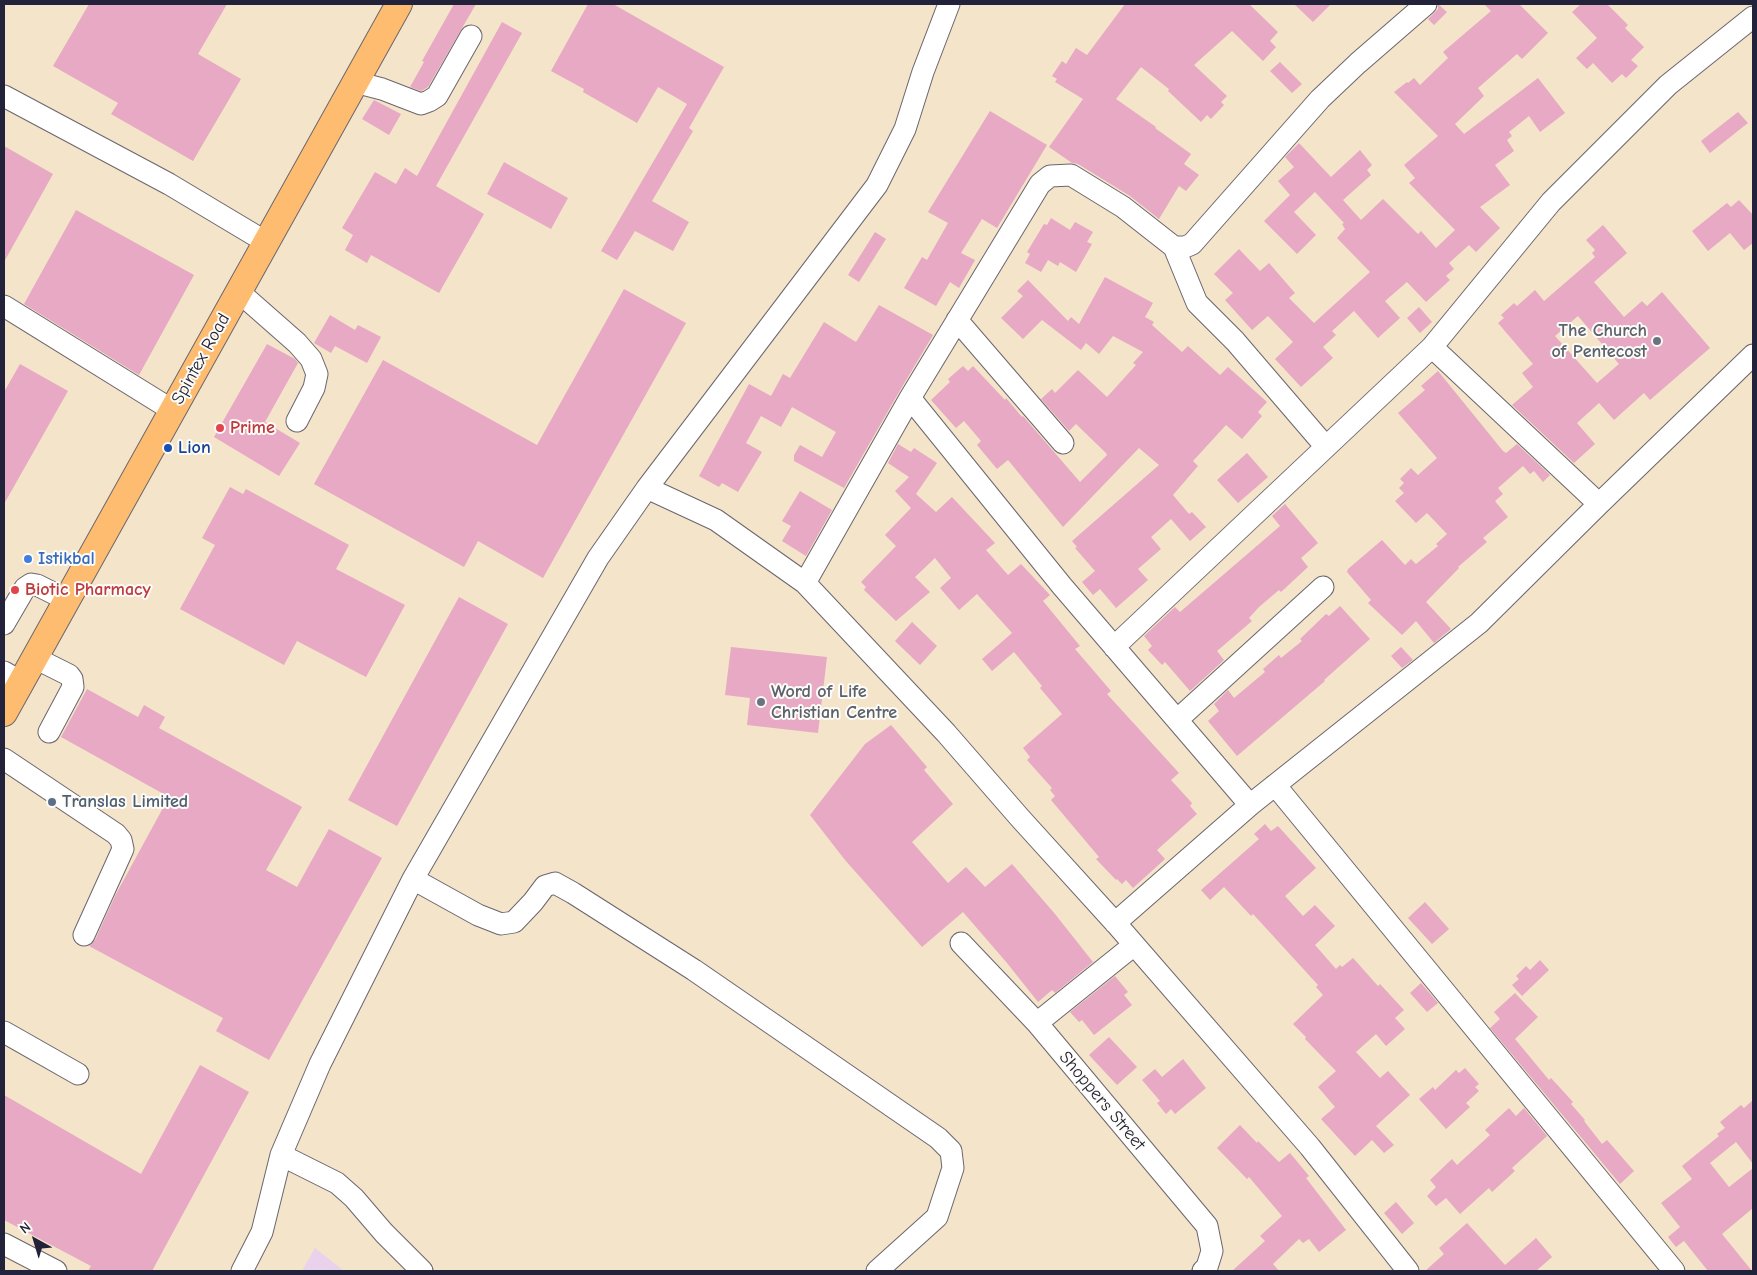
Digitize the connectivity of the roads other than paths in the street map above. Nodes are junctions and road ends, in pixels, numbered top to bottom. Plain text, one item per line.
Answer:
1 (399, 4) edge
2 (949, 4) edge
3 (1426, 4) edge
4 (1753, 17) edge
5 (471, 36) dead end
6 (356, 82) junction
7 (4, 96) edge
8 (266, 242) junction
9 (1174, 248) junction
10 (239, 292) junction
11 (4, 306) edge
12 (957, 320) junction
13 (1432, 347) junction
14 (1753, 355) edge
15 (910, 398) junction
16 (172, 410) junction
17 (297, 421) dead end
18 (1063, 443) dead end
19 (1326, 448) junction
20 (647, 488) junction
21 (1599, 504) junction
22 (804, 583) junction
23 (1323, 587) dead end
24 (67, 600) junction
25 (4, 624) edge
26 (1114, 647) junction
27 (35, 658) junction
28 (12, 677) edge
29 (5, 708) edge
30 (1177, 720) junction
31 (49, 732) dead end
32 (4, 758) edge
33 (1275, 785) junction
34 (1250, 805) junction
35 (413, 880) junction
36 (1115, 923) junction
37 (84, 935) dead end
38 (961, 943) dead end
39 (1134, 945) junction
40 (1037, 1024) junction
41 (4, 1032) edge
42 (78, 1074) dead end
43 (281, 1156) junction
44 (4, 1244) edge
45 (56, 1271) edge
46 (242, 1271) edge
47 (422, 1271) edge
48 (877, 1271) edge
49 (1203, 1271) edge
50 (1408, 1271) edge
51 (1674, 1271) edge

1 - 6 main road, Spintex Road
2 - 20 street
3 - 9 street
4 - 13 street
5 - 6 street
6 - 8 main road, Spintex Road
7 - 8 street
8 - 10 main road, Spintex Road
9 - 12 street
9 - 19 street
10 - 16 main road, Spintex Road
10 - 17 street
11 - 16 street
12 - 15 street
12 - 18 street
13 - 19 street
13 - 21 street
14 - 21 street
15 - 22 street
15 - 26 street
16 - 24 main road, Spintex Road
19 - 26 street
20 - 22 street
20 - 35 street
21 - 33 street
22 - 36 street
23 - 30 street
24 - 25 street
24 - 27 main road, Spintex Road
26 - 30 street
27 - 28 main road, Spintex Road
27 - 31 street
28 - 29 main road, Spintex Road
30 - 34 street
32 - 37 street
33 - 34 street
33 - 51 street
34 - 36 street
35 - 43 street
35 - 48 street
36 - 39 street
38 - 40 street, Shoppers Street
39 - 40 street
39 - 50 street
40 - 49 street, Shoppers Street
41 - 42 street
43 - 46 street
43 - 47 street
44 - 45 street

